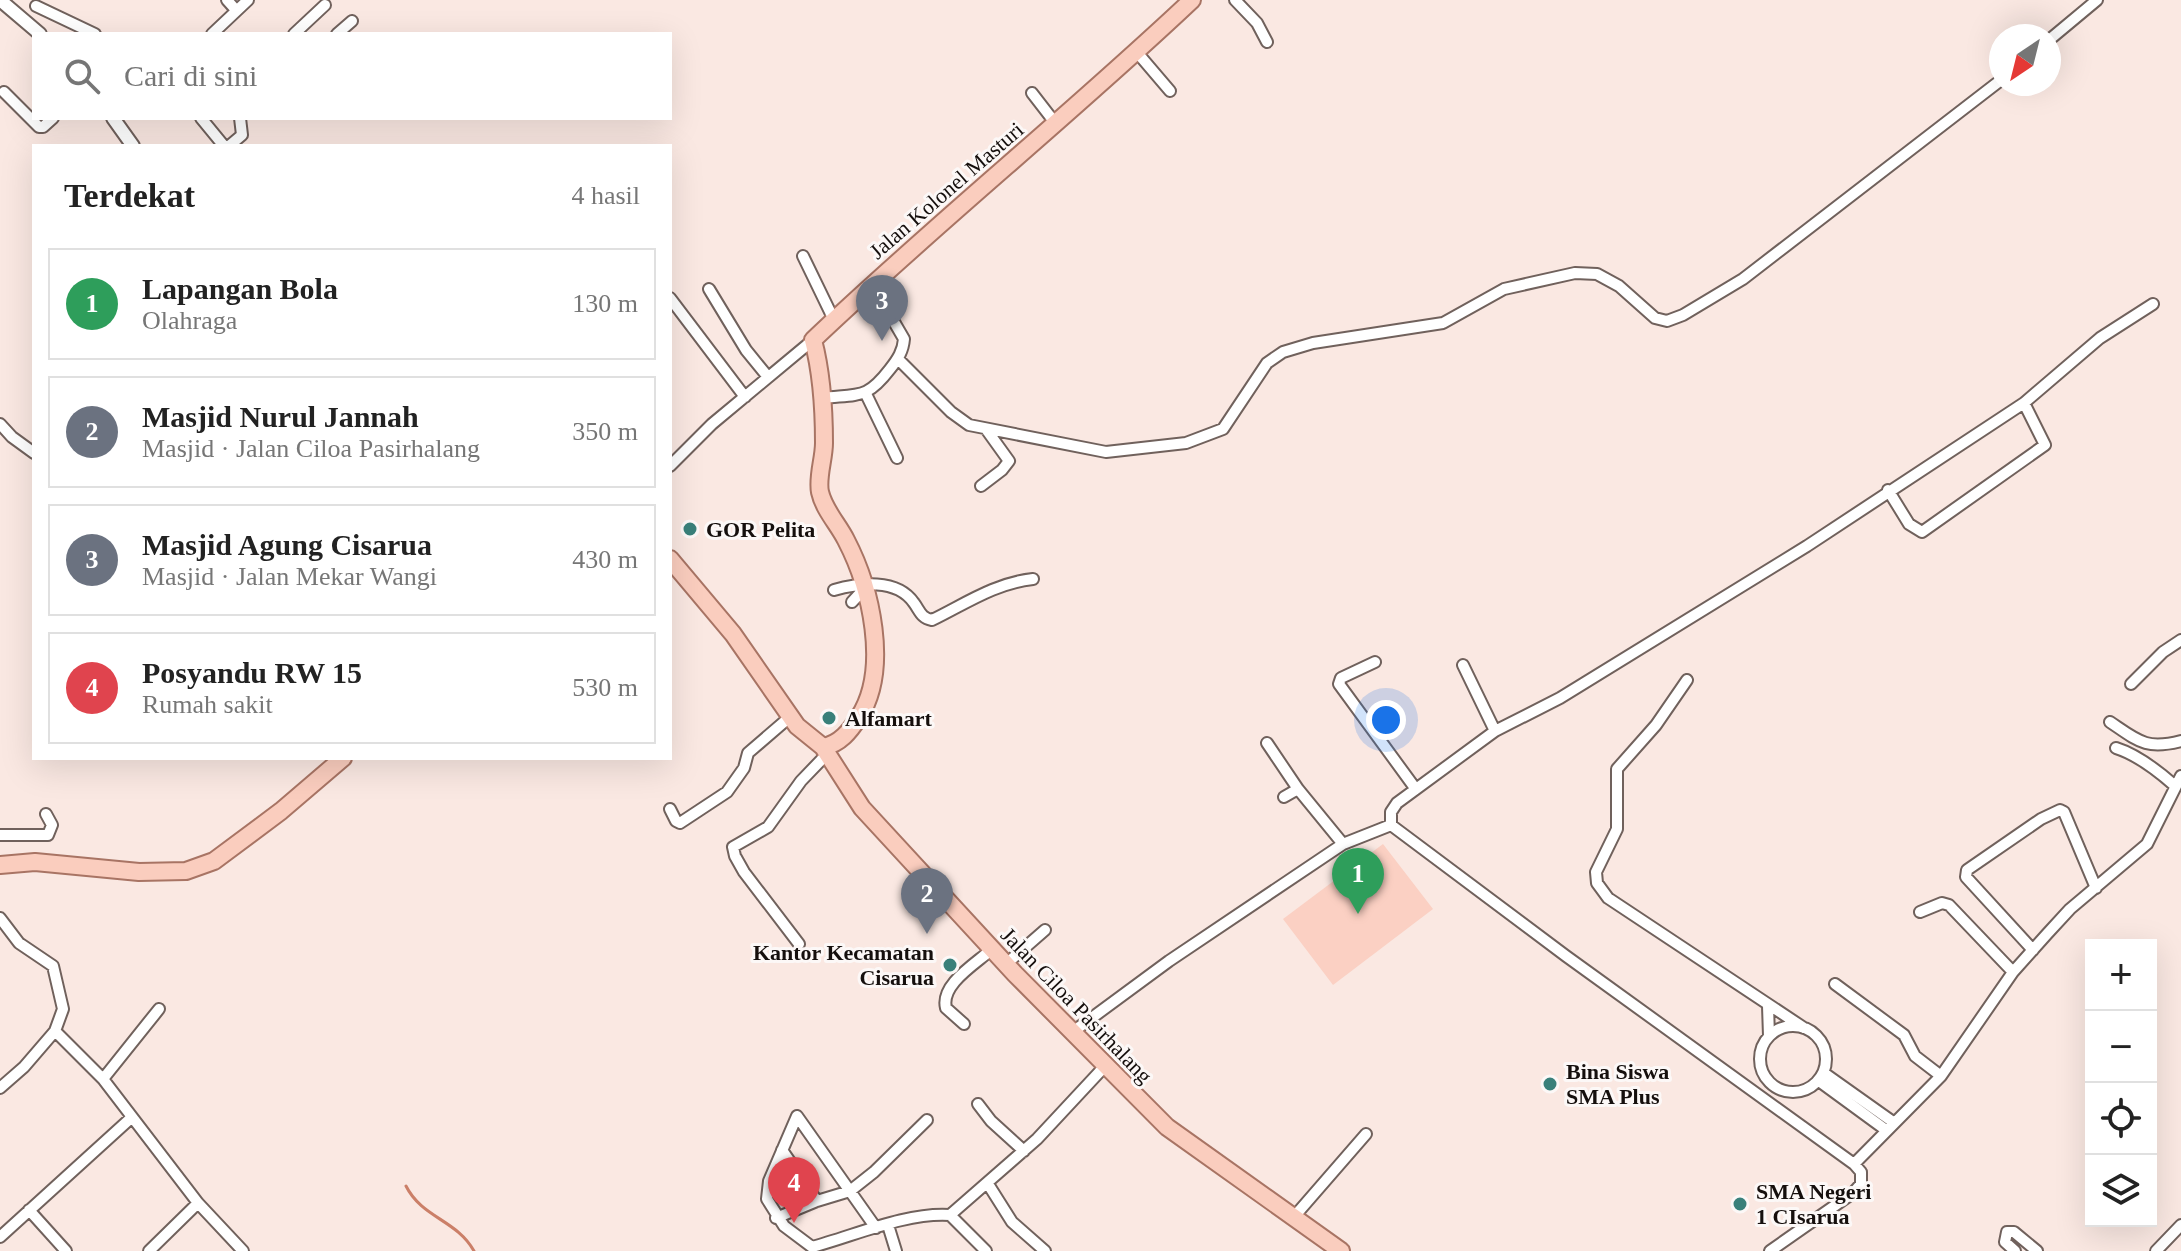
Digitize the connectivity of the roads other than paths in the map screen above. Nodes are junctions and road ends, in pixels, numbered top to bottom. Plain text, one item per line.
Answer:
1 (0, 0) edge
2 (227, 0) edge
3 (248, 0) edge
4 (1192, 0) edge
5 (1235, 0) edge
6 (2097, 0) edge
7 (325, 5) dead end
8 (36, 6) dead end
9 (236, 10) junction
10 (352, 21) dead end
11 (2061, 30) edge
12 (38, 32) edge
13 (91, 32) edge
14 (214, 32) edge
15 (296, 32) edge
16 (339, 32) edge
17 (1267, 42) dead end
18 (1135, 50) junction
19 (1989, 89) edge
20 (1170, 91) dead end
21 (4, 92) dead end
22 (1032, 93) dead end
23 (32, 120) edge
24 (32, 120) edge
25 (51, 120) edge
26 (114, 120) edge
27 (203, 120) edge
28 (240, 120) edge
29 (1056, 124) junction
30 (132, 144) edge
31 (224, 144) edge
32 (229, 144) edge
33 (803, 256) dead end
34 (872, 284) junction
35 (709, 289) dead end
36 (672, 301) edge
37 (2153, 304) dead end
38 (834, 320) junction
39 (813, 340) junction
40 (898, 359) junction
41 (768, 377) junction
42 (866, 394) junction
43 (745, 397) junction
44 (823, 398) junction
45 (2024, 403) junction
46 (0, 424) edge
47 (986, 429) junction
48 (32, 452) edge
49 (897, 458) dead end
50 (672, 464) edge
51 (981, 486) dead end
52 (1888, 490) junction
53 (672, 561) edge
54 (1033, 579) dead end
55 (864, 587) junction
56 (834, 590) dead end
57 (852, 602) dead end
58 (2181, 640) edge
59 (1375, 662) dead end
60 (1463, 665) dead end
61 (1687, 680) dead end
62 (2131, 684) dead end
63 (791, 716) junction
64 (2110, 722) dead end
65 (1495, 731) junction
66 (2181, 741) edge
67 (1267, 743) dead end
68 (2116, 748) dead end
69 (825, 750) junction
70 (341, 760) edge
71 (2181, 776) edge
72 (2174, 785) junction
73 (1415, 788) junction
74 (1298, 789) junction
75 (1284, 797) dead end
76 (670, 809) dead end
77 (46, 814) dead end
78 (1391, 825) junction
79 (0, 835) edge
80 (1343, 844) junction
81 (1, 866) edge
82 (2096, 888) junction
83 (1920, 912) dead end
84 (0, 918) edge
85 (1045, 930) dead end
86 (799, 944) dead end
87 (992, 949) junction
88 (2033, 950) junction
89 (1006, 964) junction
90 (2013, 972) junction
91 (1835, 984) dead end
92 (1768, 1006) junction
93 (159, 1009) dead end
94 (964, 1024) dead end
95 (1804, 1028) junction
96 (55, 1031) junction
97 (1074, 1031) junction
98 (1769, 1036) junction
99 (1105, 1066) junction
100 (1941, 1076) junction
101 (1821, 1077) junction
102 (103, 1079) junction
103 (0, 1088) edge
104 (978, 1104) dead end
105 (131, 1118) junction
106 (927, 1120) dead end
107 (1890, 1126) junction
108 (1366, 1134) dead end
109 (782, 1150) junction
110 (1024, 1151) junction
111 (1854, 1164) junction
112 (988, 1184) junction
113 (850, 1191) junction
114 (817, 1201) junction
115 (198, 1203) junction
116 (29, 1210) junction
117 (950, 1215) junction
118 (776, 1218) junction
119 (1293, 1218) junction
120 (888, 1225) junction
121 (2181, 1225) edge
122 (876, 1228) junction
123 (0, 1237) edge
124 (813, 1249) edge
125 (66, 1251) edge
126 (149, 1251) edge
127 (243, 1251) edge
128 (896, 1251) edge
129 (986, 1251) edge
130 (1045, 1251) edge
131 (1341, 1251) edge
132 (1770, 1251) edge
133 (2015, 1251) edge
134 (2037, 1251) edge
135 (2156, 1251) edge

1 - 12 street
2 - 9 street
3 - 9 street
4 - 18 main road, Jalan Kolonel Masturi
5 - 17 street
6 - 11 street
7 - 15 street
8 - 13 street
9 - 14 street
10 - 16 street
18 - 20 street
18 - 29 main road, Jalan Kolonel Masturi
19 - 47 street
21 - 23 street
22 - 29 street
24 - 25 street
26 - 30 street
27 - 31 street
28 - 32 street
29 - 34 main road, Jalan Kolonel Masturi
33 - 38 street
34 - 38 main road, Jalan Kolonel Masturi
34 - 40 street
35 - 41 street
36 - 43 street
37 - 45 street
38 - 39 main road, Jalan Kolonel Masturi
39 - 41 street
39 - 44 main road
40 - 42 street
40 - 47 street
41 - 43 street
42 - 44 street
42 - 49 street
43 - 50 street
44 - 55 main road
45 - 52 street
45 - 52 street
46 - 48 street
47 - 51 street
52 - 65 street
53 - 63 main road
54 - 55 street
55 - 56 street
55 - 57 street
55 - 69 main road
58 - 62 street
59 - 73 street
60 - 65 street
61 - 92 street
63 - 69 main road
63 - 76 street
64 - 66 street
65 - 73 street
67 - 74 street
68 - 72 street
69 - 86 street
69 - 87 main road, Jalan Ciloa Pasirhalang
70 - 81 main road
71 - 72 street
72 - 82 street
73 - 78 street
74 - 75 street
74 - 80 street
77 - 79 street
78 - 80 street
78 - 111 street
80 - 97 street
82 - 88 street
82 - 88 street
83 - 90 street
84 - 96 street
85 - 89 street
87 - 89 main road, Jalan Ciloa Pasirhalang
87 - 94 street
88 - 90 street
89 - 97 main road, Jalan Ciloa Pasirhalang
90 - 100 street
91 - 100 street
92 - 95 street
92 - 98 street
93 - 102 street
95 - 98 street
95 - 101 street
96 - 102 street
96 - 103 street
97 - 99 main road, Jalan Ciloa Pasirhalang
98 - 101 street
99 - 110 street
99 - 119 main road, Jalan Ciloa Pasirhalang
100 - 107 street
101 - 107 street
102 - 105 street
104 - 110 street
105 - 115 street
105 - 116 street
106 - 113 street
107 - 111 street
108 - 119 street
109 - 113 street
109 - 114 street
109 - 118 street
110 - 112 street
111 - 132 street
112 - 117 street
112 - 130 street
113 - 114 street
113 - 122 street
114 - 118 street
115 - 126 street
115 - 127 street
116 - 123 street
116 - 125 street
117 - 120 street
117 - 129 street
118 - 124 street
119 - 131 main road, Jalan Ciloa Pasirhalang
120 - 122 street
120 - 128 street
121 - 135 street
122 - 124 street
133 - 134 street

